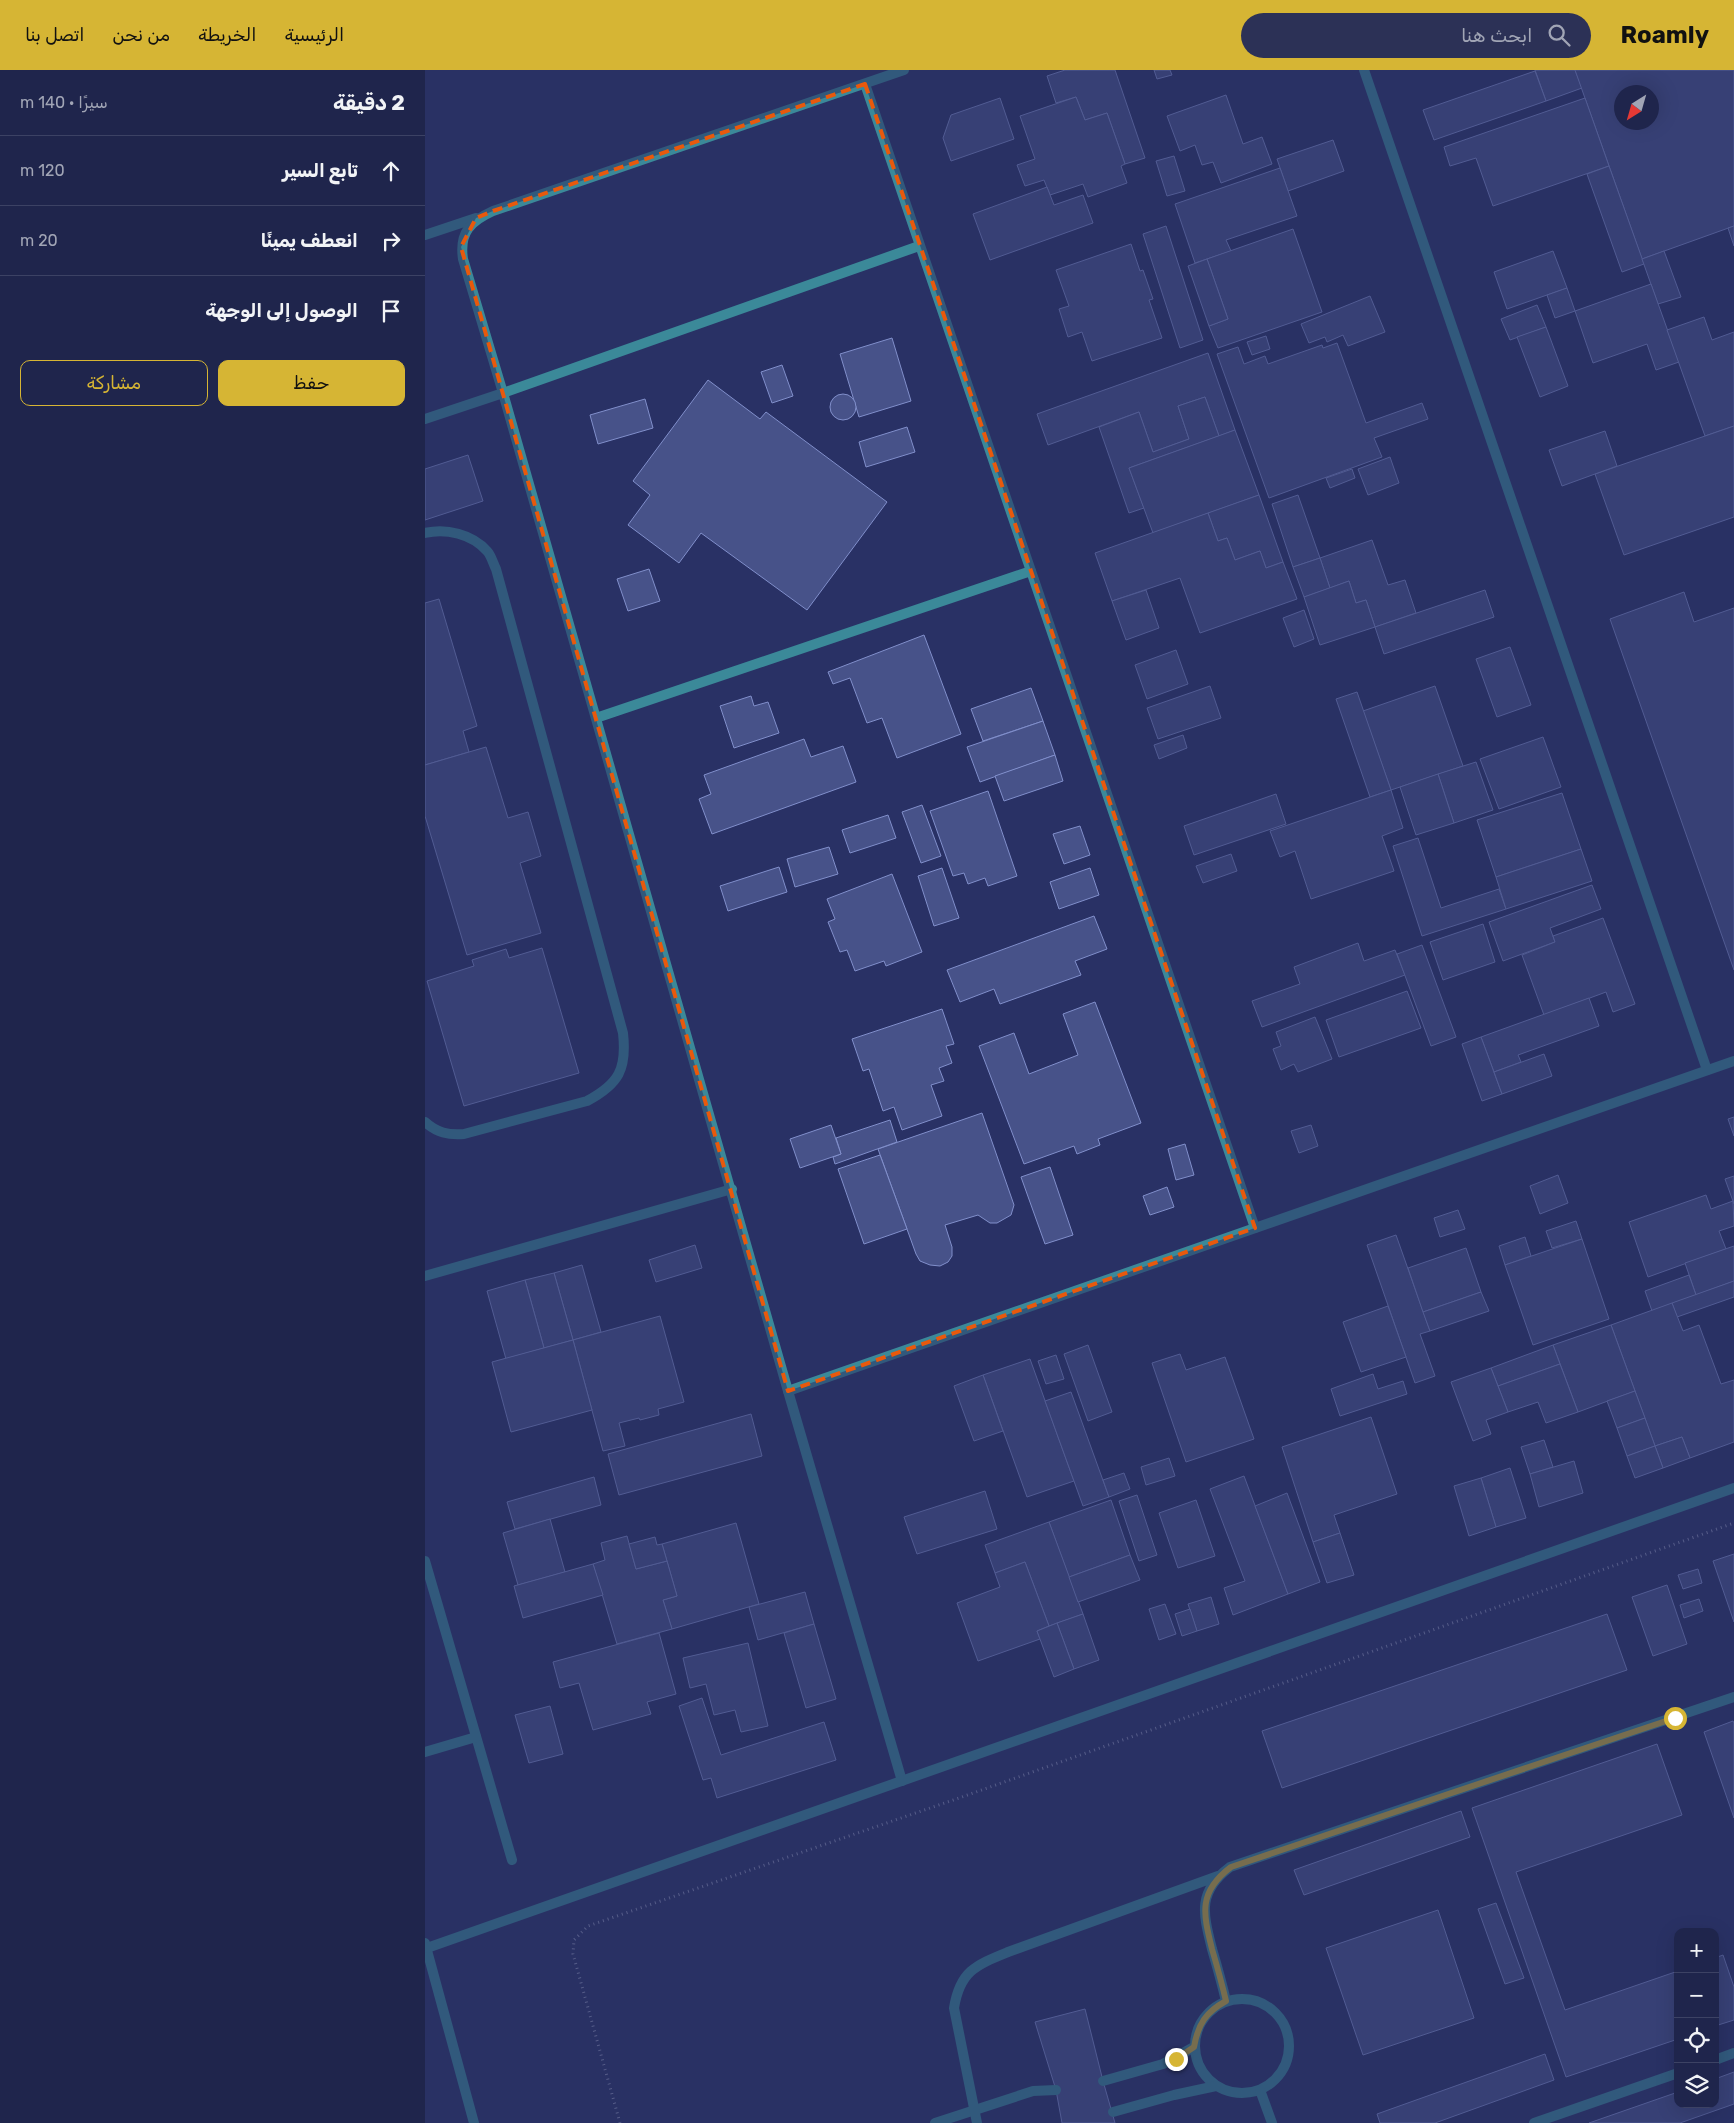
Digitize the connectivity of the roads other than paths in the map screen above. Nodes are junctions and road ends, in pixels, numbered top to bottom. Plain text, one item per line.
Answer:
1 (904, 70) edge
2 (1364, 70) edge
3 (865, 84) junction
4 (476, 218) junction
5 (425, 235) edge
6 (919, 246) junction
7 (503, 394) junction
8 (425, 419) edge
9 (425, 533) edge
10 (1031, 571) junction
11 (596, 718) junction
12 (1734, 1061) edge
13 (1707, 1070) junction
14 (425, 1122) edge
15 (732, 1189) junction
16 (1255, 1228) junction
17 (425, 1276) edge
18 (788, 1391) junction
19 (1734, 1488) edge
20 (425, 1561) edge
21 (1734, 1697) edge
22 (476, 1738) junction
23 (425, 1752) edge
24 (902, 1781) junction
25 (512, 1860) dead end
26 (1218, 1876) junction
27 (426, 1945) edge
28 (1226, 2001) junction
29 (1194, 2047) junction
30 (1734, 2053) edge
31 (1719, 2059) edge
32 (1674, 2074) edge
33 (1103, 2081) dead end
34 (1217, 2086) junction
35 (1056, 2090) dead end
36 (1260, 2090) junction
37 (974, 2111) junction
38 (1113, 2112) dead end
39 (474, 2123) edge
40 (935, 2123) edge
41 (977, 2123) edge
42 (1272, 2123) edge
43 (1534, 2123) edge

1 - 3 street
2 - 13 street
3 - 4 street
3 - 6 street
4 - 5 street
4 - 7 street
6 - 7 street
6 - 10 street
7 - 8 street
7 - 11 street
9 - 14 street
10 - 11 street
10 - 16 street
11 - 15 street
12 - 13 street
13 - 16 street
15 - 17 street
15 - 18 street
16 - 18 street
18 - 24 street
19 - 24 street
20 - 22 street
21 - 26 street
22 - 23 street
22 - 25 street
24 - 27 street
26 - 28 street
26 - 37 street
27 - 39 street
28 - 29 street
28 - 36 street
29 - 33 street
29 - 34 street
30 - 31 street
32 - 43 street
34 - 36 street
34 - 38 street
35 - 37 street
36 - 42 street
37 - 40 street
37 - 41 street

